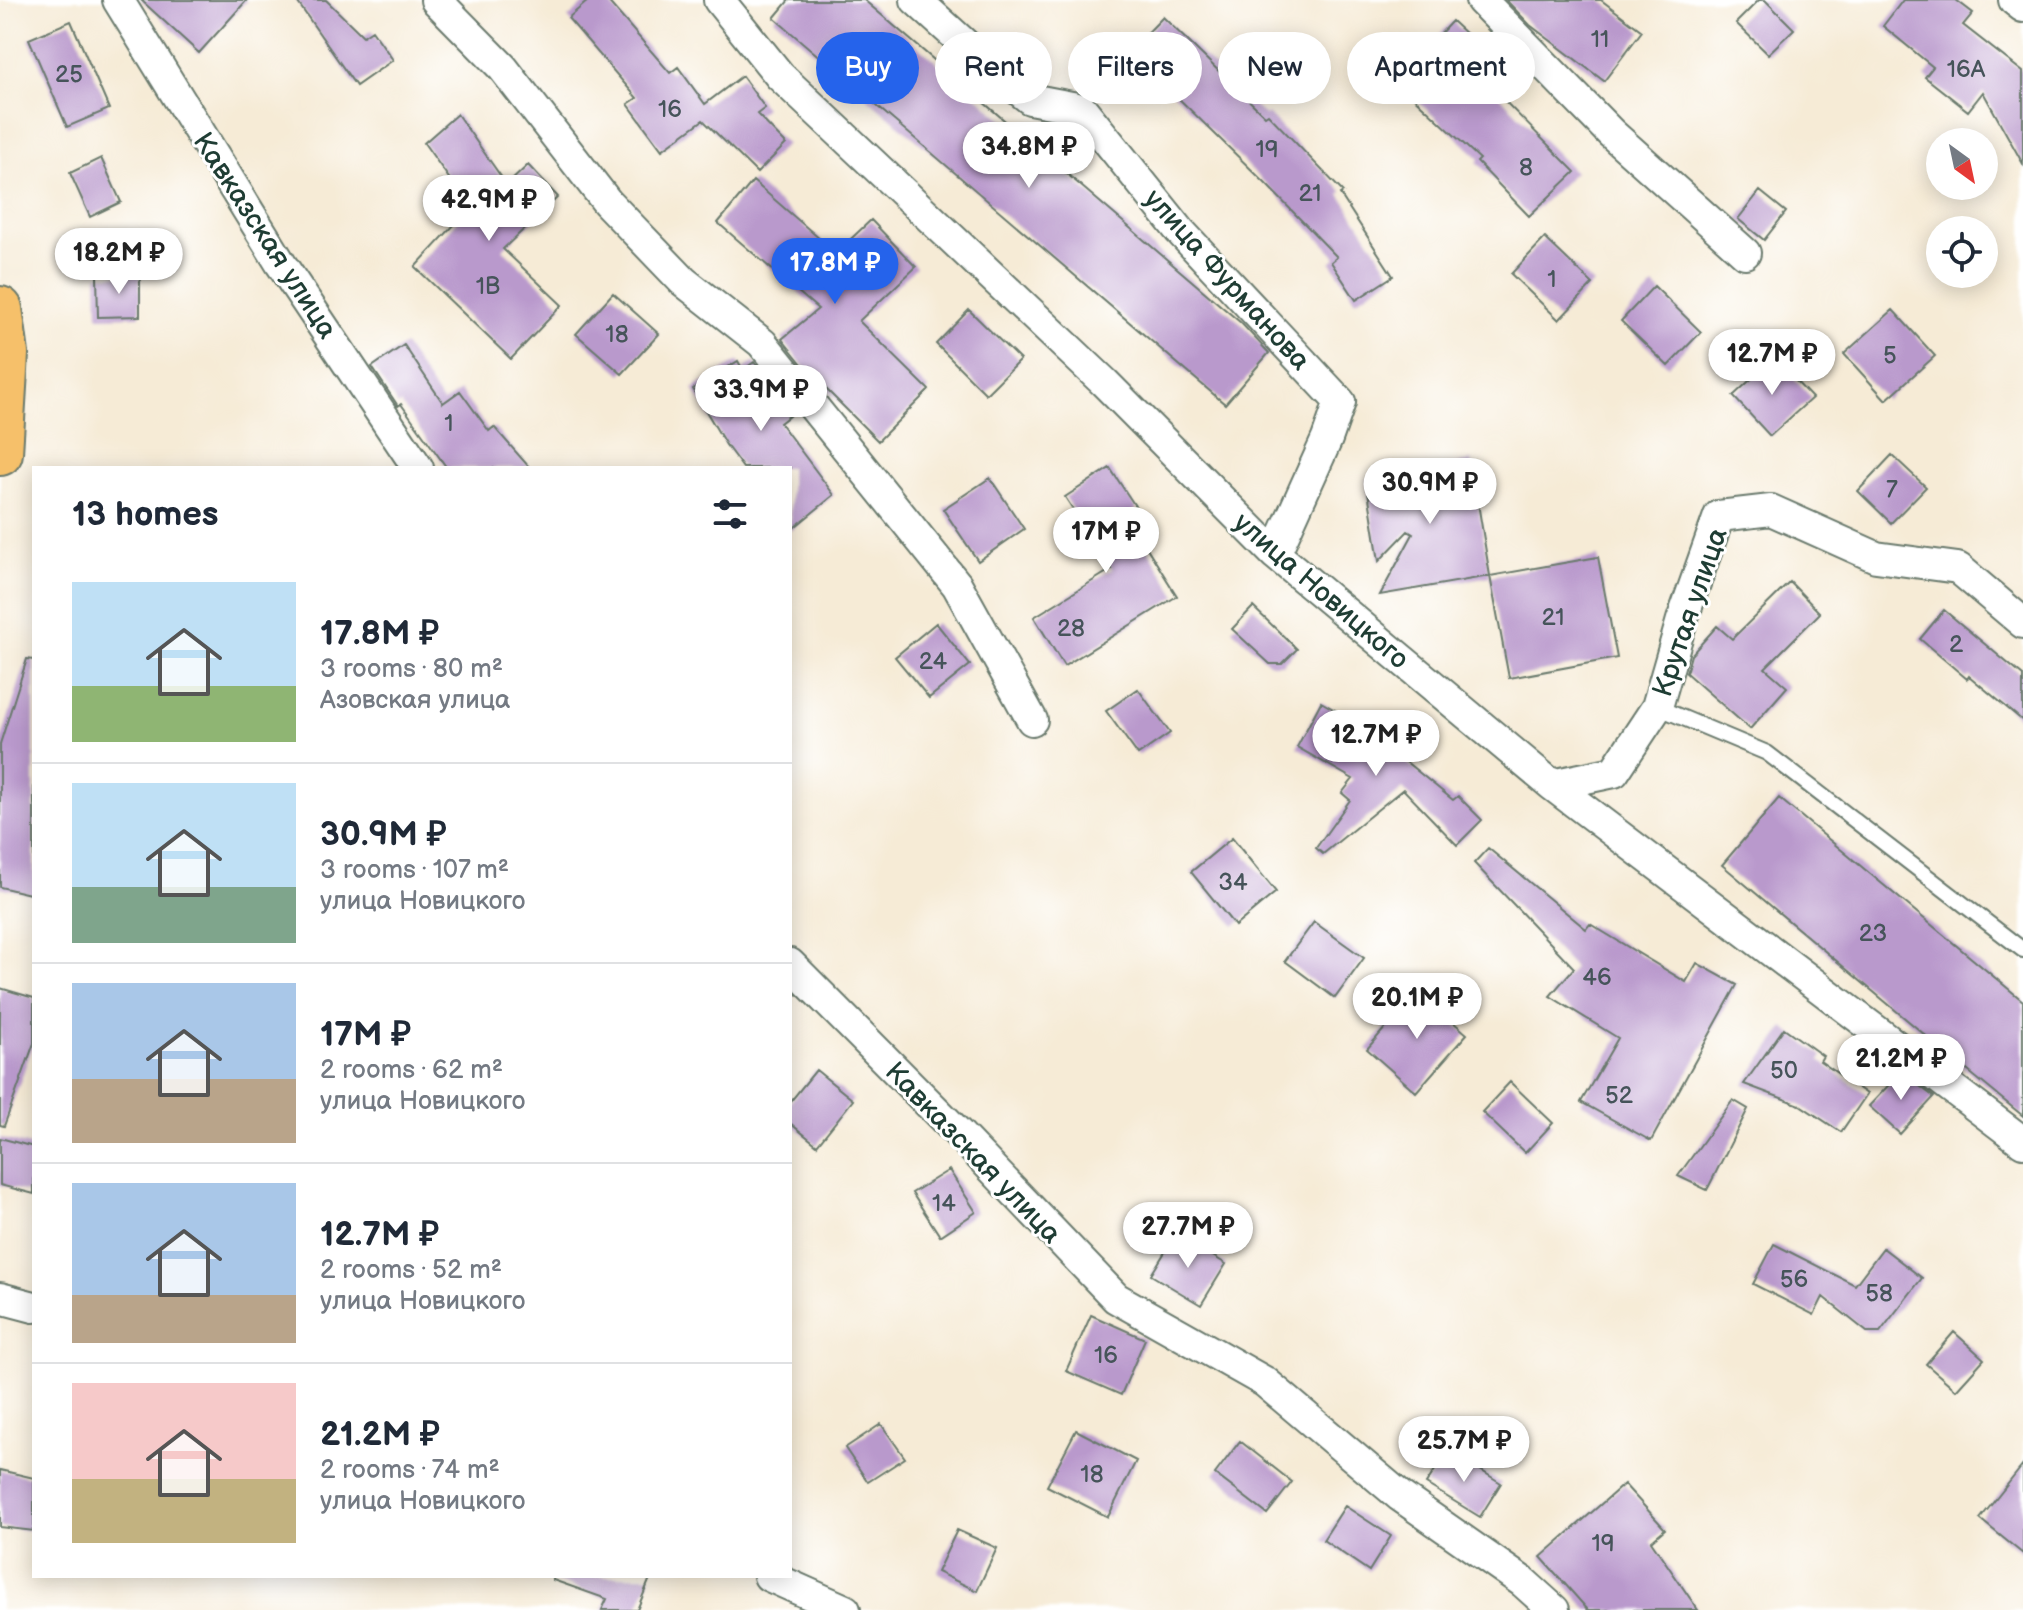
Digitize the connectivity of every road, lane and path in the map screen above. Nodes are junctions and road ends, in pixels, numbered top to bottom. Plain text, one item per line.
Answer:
1 (118, 0) edge
2 (436, 0) edge
3 (719, 0) edge
4 (916, 0) edge
5 (1481, 0) edge
6 (2014, 0) edge
7 (2023, 7) edge
8 (1745, 253) dead end
9 (0, 309) edge
10 (0, 453) edge
11 (417, 466) edge
12 (1275, 554) junction
13 (2023, 623) edge
14 (1657, 707) junction
15 (1032, 720) dead end
16 (1552, 785) junction
17 (2023, 950) edge
18 (792, 966) edge
19 (2023, 1142) edge
20 (0, 1298) edge
21 (32, 1306) edge
22 (773, 1578) edge
23 (845, 1610) edge
24 (1554, 1610) edge

1 - 11 street, Кавказская улица
2 - 15 street
3 - 12 street, улица Новицкого
4 - 12 street, улица Фурманова
5 - 8 street
6 - 7 street
9 - 10 main road
12 - 16 street, улица Новицкого
13 - 14 street, Крутая улица
14 - 16 street, Крутая улица
14 - 17 lane
16 - 19 street, улица Новицкого
18 - 24 street, Кавказская улица
20 - 21 street
22 - 23 street

